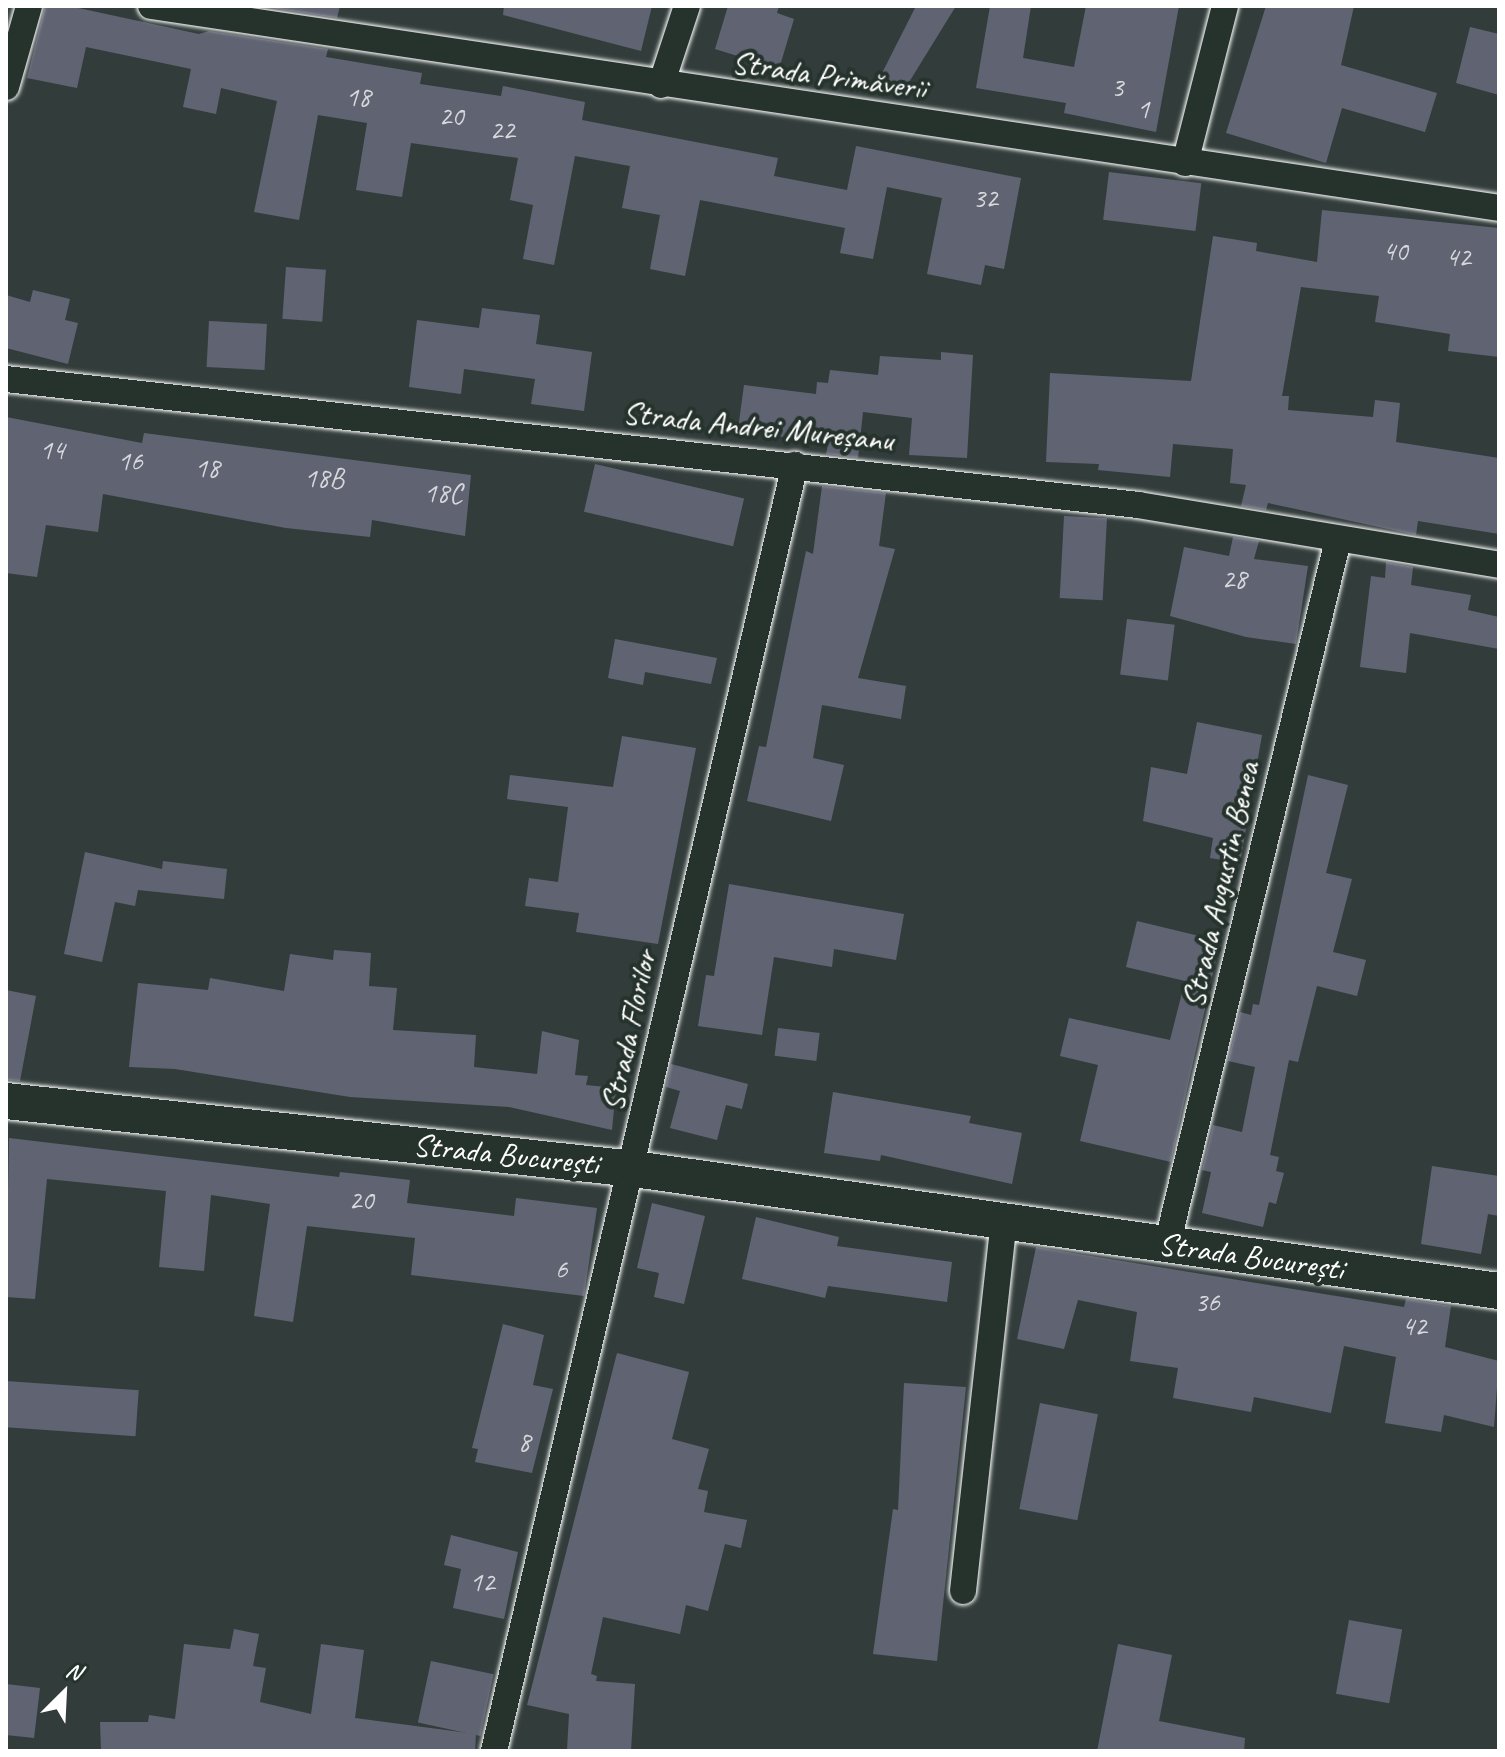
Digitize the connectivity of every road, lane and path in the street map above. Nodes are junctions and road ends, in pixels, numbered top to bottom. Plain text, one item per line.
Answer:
1 (29, 6) edge
2 (151, 6) edge
3 (687, 6) edge
4 (1225, 6) edge
5 (661, 85) junction
6 (6, 87) edge
7 (1185, 163) junction
8 (1499, 208) edge
9 (6, 379) edge
10 (795, 465) junction
11 (1338, 540) junction
12 (1499, 565) edge
13 (6, 1101) edge
14 (634, 1169) junction
15 (1004, 1222) junction
16 (1167, 1245) junction
17 (1499, 1291) edge
18 (963, 1591) dead end
19 (494, 1751) edge

1 - 6 street
2 - 5 street, Strada Primăverii
3 - 5 street
4 - 7 street
5 - 7 street, Strada Primăverii
7 - 8 street, Strada Primăverii
9 - 10 street, Strada Andrei Mureșanu
10 - 11 street, Strada Andrei Mureșanu
10 - 14 street, Strada Florilor
11 - 12 street, Strada Andrei Mureșanu
11 - 16 street, Strada Augustin Benea
13 - 14 main road, Strada București
14 - 15 main road, Strada București
14 - 19 street, Strada Florilor
15 - 16 main road, Strada București
15 - 18 street
16 - 17 main road, Strada București

